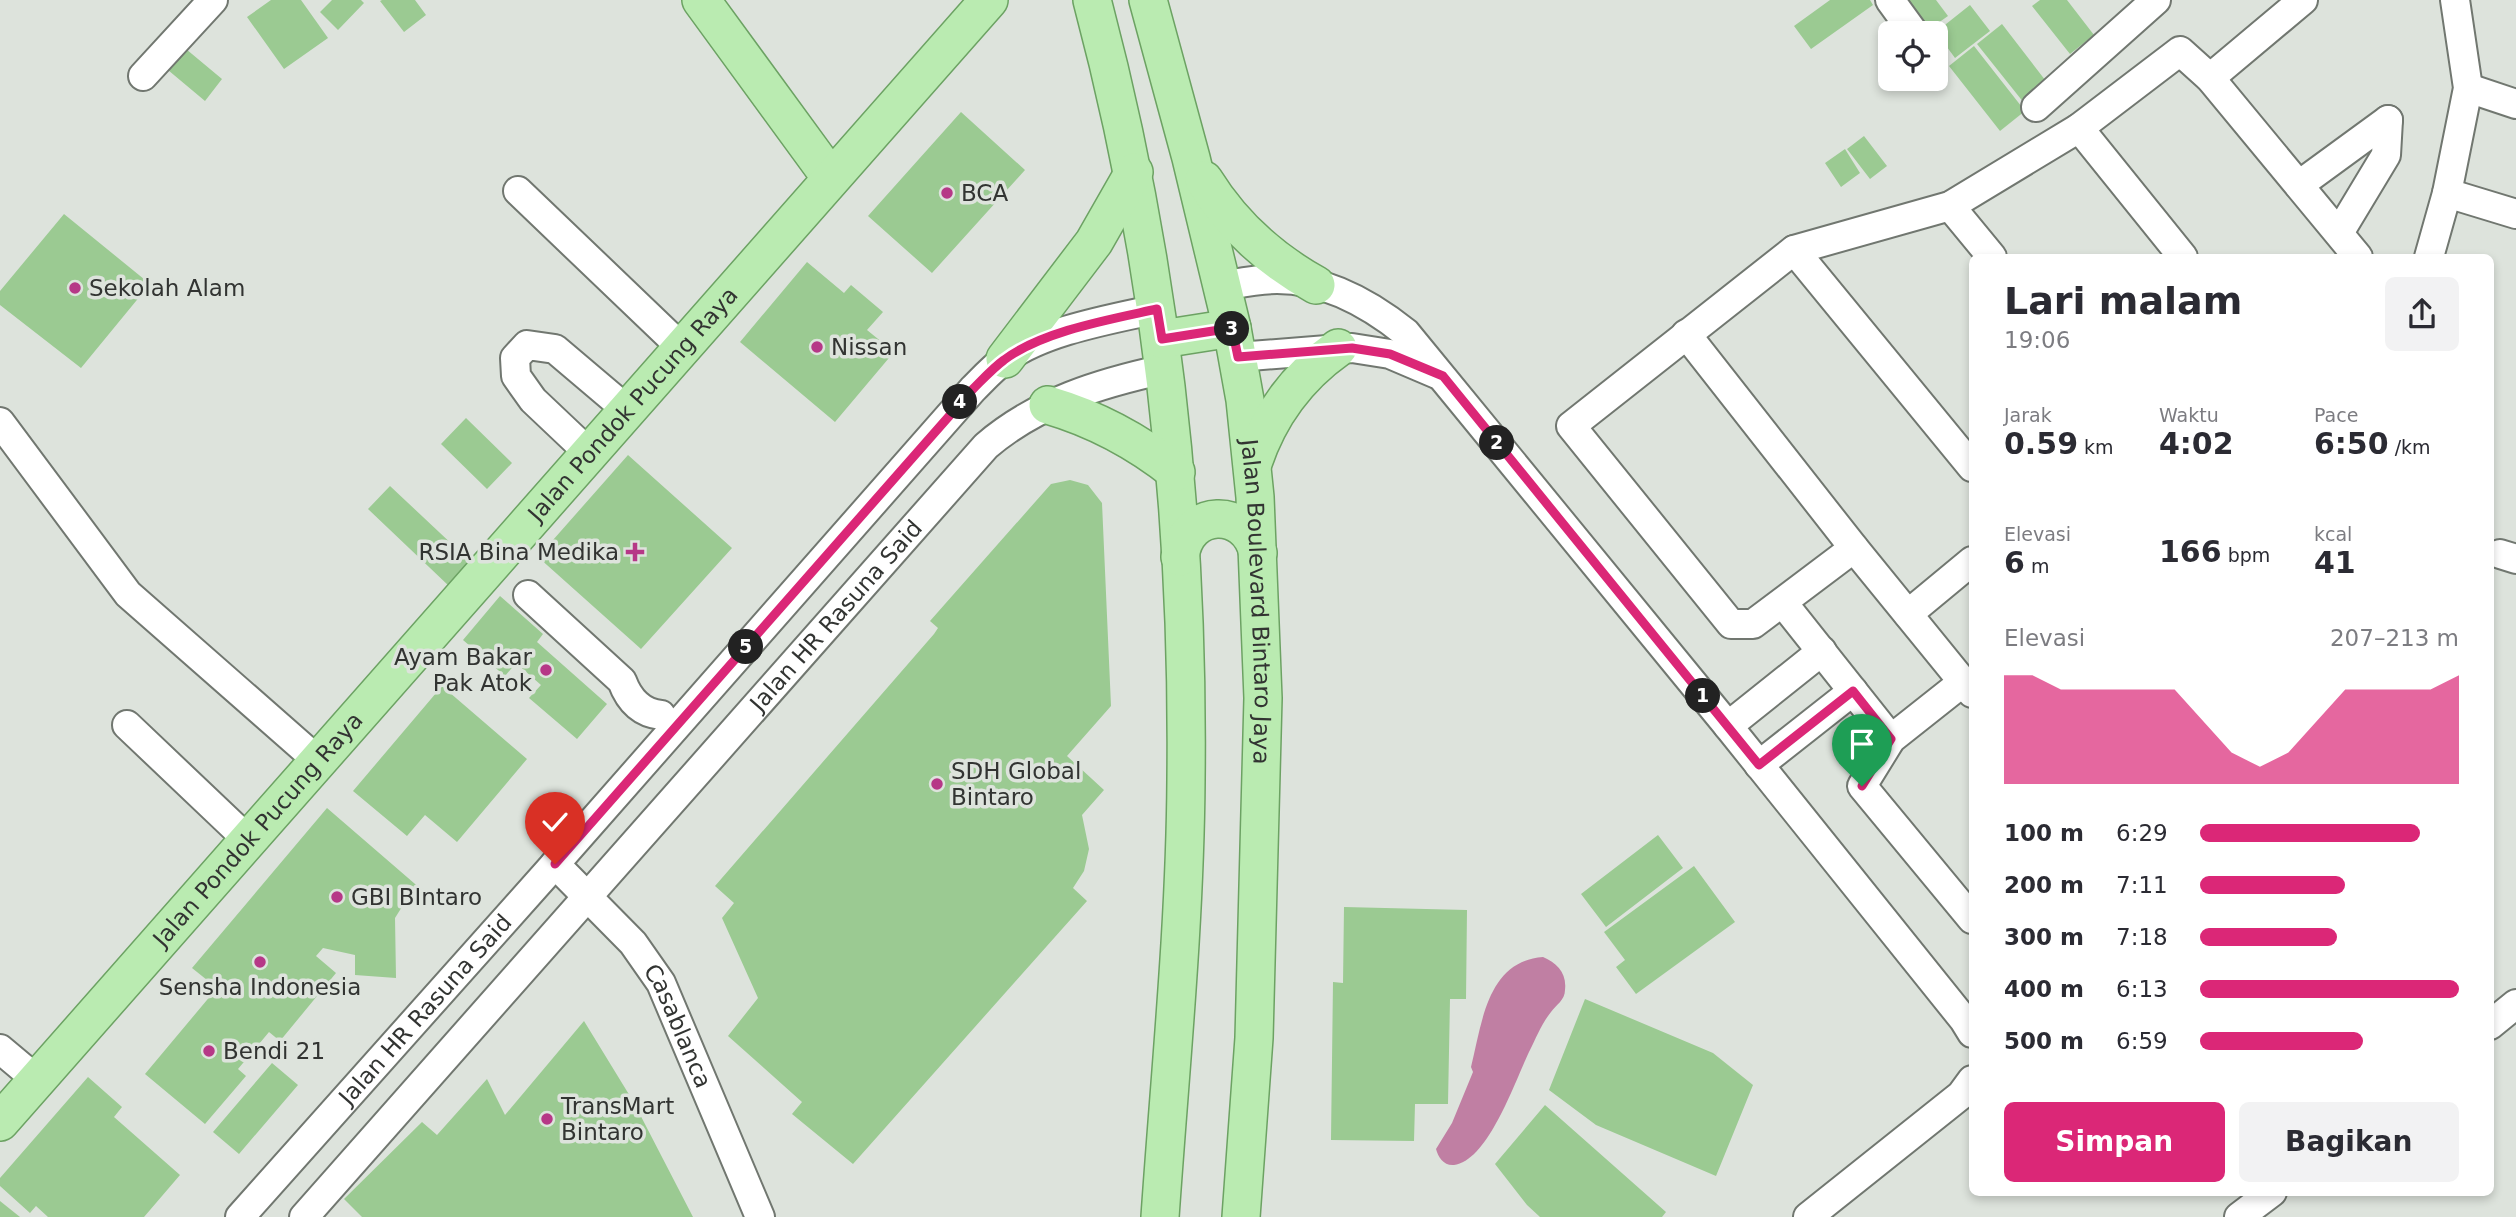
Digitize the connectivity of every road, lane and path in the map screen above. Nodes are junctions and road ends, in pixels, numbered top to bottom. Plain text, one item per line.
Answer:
1 (213, 0) edge
2 (701, 0) edge
3 (989, 0) edge
4 (1092, 0) edge
5 (1148, 0) edge
6 (1890, 0) edge
7 (2156, 0) edge
8 (2303, 0) edge
9 (2455, 0) edge
10 (1905, 21) edge
11 (1167, 73) junction
12 (143, 76) dead end
13 (2210, 78) junction
14 (1115, 87) junction
15 (2468, 88) junction
16 (2516, 104) edge
17 (2036, 107) dead end
18 (2079, 128) junction
19 (1191, 158) junction
20 (1134, 172) junction
21 (831, 178) junction
22 (2299, 185) junction
23 (518, 191) dead end
24 (2447, 193) junction
25 (1950, 206) junction
26 (2516, 214) edge
27 (2339, 233) junction
28 (1794, 250) junction
29 (1990, 254) edge
30 (2181, 254) edge
31 (2356, 254) edge
32 (2431, 254) edge
33 (1316, 285) junction
34 (1223, 286) junction
35 (1686, 334) junction
36 (1161, 339) junction
37 (1235, 343) junction
38 (682, 348) junction
39 (1338, 348) junction
40 (1005, 359) junction
41 (1443, 376) junction
42 (1048, 405) junction
43 (627, 410) junction
44 (0, 422) edge
45 (589, 453) junction
46 (1969, 463) edge
47 (1252, 466) junction
48 (1176, 472) junction
49 (1854, 548) junction
50 (1258, 553) junction
51 (1180, 557) junction
52 (1969, 563) edge
53 (811, 573) junction
54 (528, 595) dead end
55 (1783, 603) junction
56 (845, 604) junction
57 (1908, 614) junction
58 (1822, 651) junction
59 (1968, 688) edge
60 (1853, 691) junction
61 (668, 721) junction
62 (127, 725) dead end
63 (1728, 726) junction
64 (1891, 739) junction
65 (317, 760) junction
66 (1759, 765) junction
67 (248, 840) junction
68 (555, 864) junction
69 (587, 896) junction
70 (1969, 915) edge
71 (2516, 1004) edge
72 (2494, 1022) edge
73 (1969, 1028) edge
74 (0, 1049) edge
75 (37, 1080) junction
76 (1969, 1084) edge
77 (0, 1122) edge
78 (2267, 1196) edge
79 (240, 1217) edge
80 (304, 1217) edge
81 (760, 1217) edge
82 (1160, 1217) edge
83 (1241, 1217) edge
84 (1808, 1217) edge
85 (2239, 1217) edge

1 - 12 street
2 - 21 main road
3 - 21 main road, Jalan Pondok Pucung Raya
4 - 14 main road
5 - 11 main road, Jalan Boulevard Bintaro Jaya
6 - 10 street
7 - 17 street
8 - 13 street
9 - 15 street
11 - 14 main road
11 - 19 main road, Jalan Boulevard Bintaro Jaya
13 - 18 street
13 - 22 street
14 - 20 main road
15 - 16 street
15 - 24 street
18 - 25 street
18 - 30 street
19 - 33 main road
19 - 34 main road, Jalan Boulevard Bintaro Jaya
20 - 36 main road
20 - 40 main road
21 - 38 main road, Jalan Pondok Pucung Raya
22 - 27 street
22 - 27 street
23 - 38 street
24 - 26 street
24 - 32 street
25 - 28 street
25 - 29 street
27 - 31 street
28 - 35 street
28 - 46 street
33 - 34 street
33 - 41 street
34 - 37 main road, Jalan Boulevard Bintaro Jaya
35 - 49 street
35 - 55 street
36 - 37 main road
36 - 40 street, Jalan HR Rasuna Said
36 - 42 street, Jalan HR Rasuna Said
36 - 48 main road
37 - 39 street
37 - 47 main road, Jalan Boulevard Bintaro Jaya
38 - 43 main road, Jalan Pondok Pucung Raya
39 - 41 street
39 - 47 main road
40 - 53 street, Jalan HR Rasuna Said
41 - 63 street
42 - 48 main road
42 - 56 street, Jalan HR Rasuna Said
43 - 45 main road, Jalan Pondok Pucung Raya
43 - 45 street
44 - 65 street
45 - 65 main road, Jalan Pondok Pucung Raya
47 - 50 main road, Jalan Boulevard Bintaro Jaya
48 - 51 main road
49 - 55 street
49 - 57 street
50 - 51 main road
50 - 83 main road, Jalan Boulevard Bintaro Jaya
51 - 82 main road
52 - 57 street
53 - 56 street
53 - 61 street, Jalan HR Rasuna Said
54 - 61 street
55 - 58 street
56 - 69 street, Jalan HR Rasuna Said
57 - 59 street
58 - 60 street
58 - 63 street
59 - 64 street
60 - 64 street
60 - 66 street
61 - 68 street, Jalan HR Rasuna Said
62 - 67 street
63 - 66 street
64 - 70 street
65 - 67 main road, Jalan Pondok Pucung Raya
66 - 73 street
67 - 75 main road, Jalan Pondok Pucung Raya
68 - 69 street, Casablanca
68 - 79 street, Jalan HR Rasuna Said
69 - 80 street, Jalan HR Rasuna Said
69 - 81 street, Casablanca
71 - 72 street
74 - 75 street
75 - 77 main road, Jalan Pondok Pucung Raya
76 - 84 street
78 - 85 street

